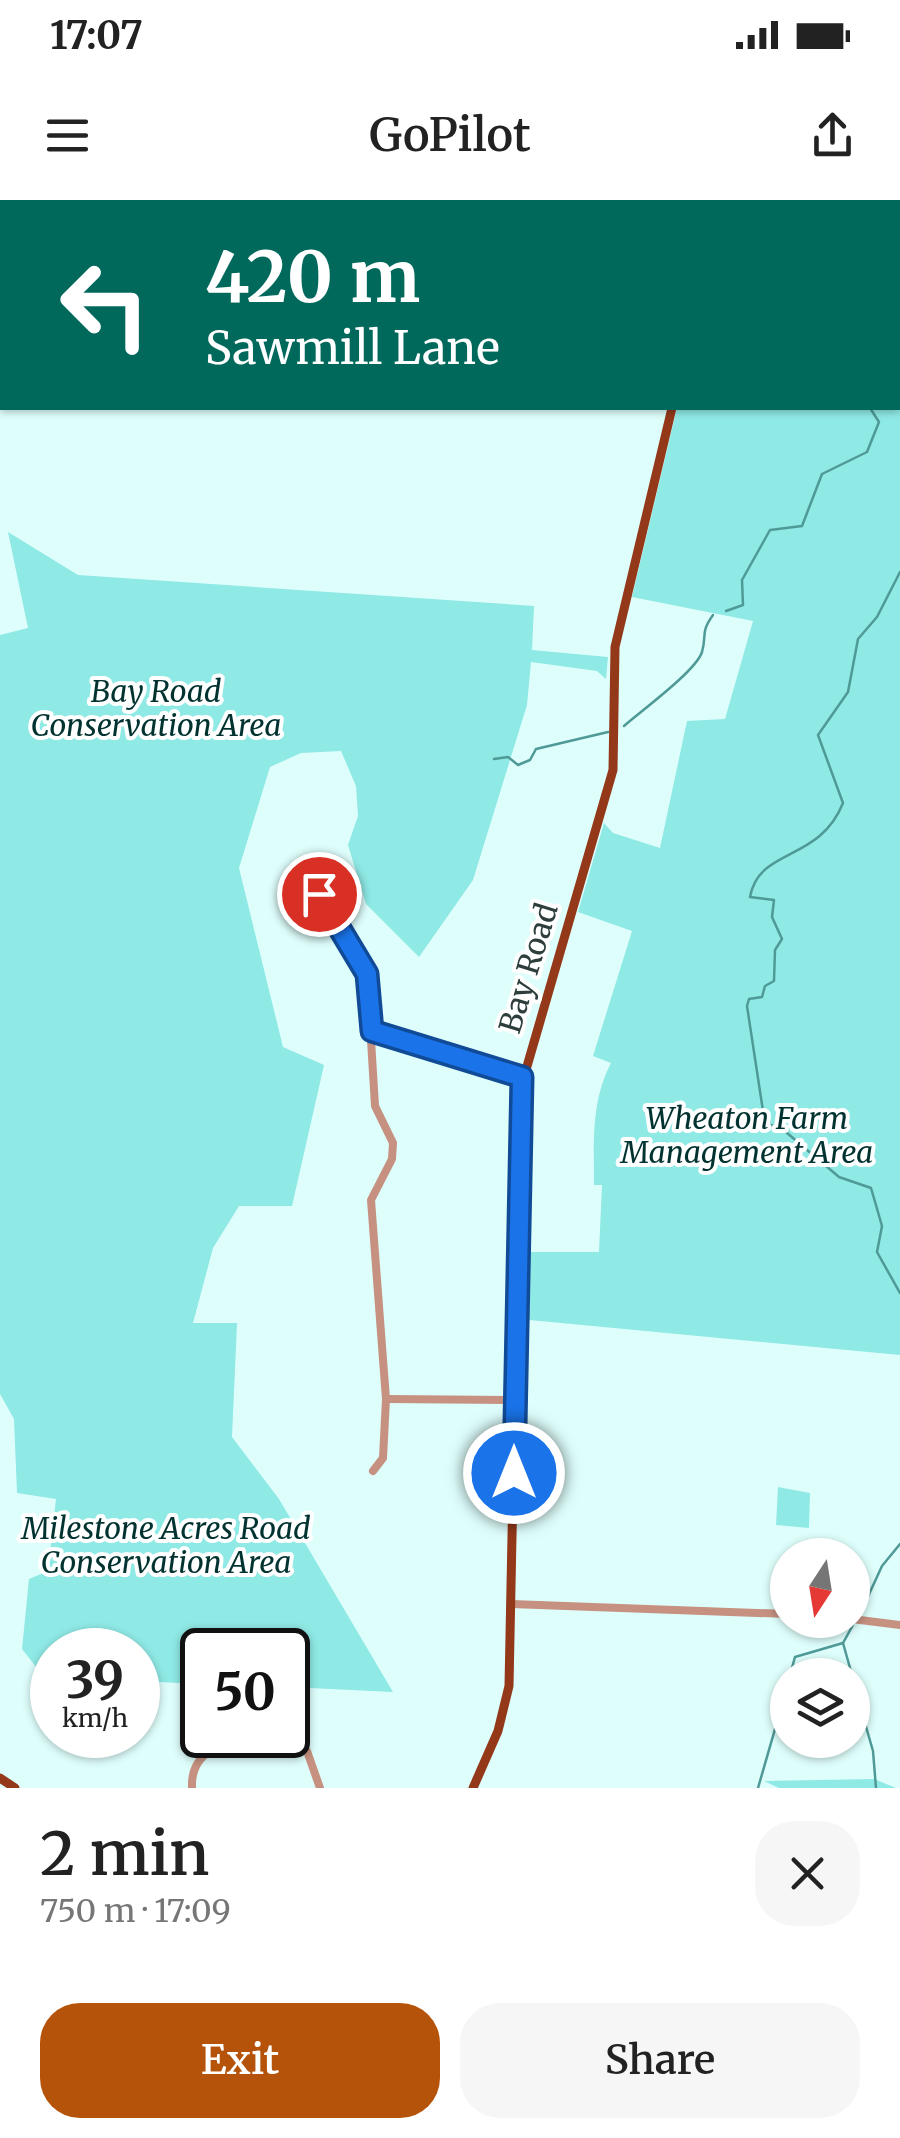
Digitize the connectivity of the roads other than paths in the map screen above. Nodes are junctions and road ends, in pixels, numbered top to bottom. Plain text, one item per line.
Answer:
1 (672, 410) edge
2 (319, 894) dead end
3 (372, 1031) junction
4 (522, 1077) junction
5 (386, 1398) junction
6 (514, 1400) junction
7 (373, 1471) dead end
8 (512, 1604) junction
9 (770, 1613) edge
10 (870, 1621) edge
11 (900, 1624) edge
12 (200, 1758) edge
13 (309, 1758) edge
14 (0, 1778) edge
15 (15, 1788) edge
16 (192, 1788) edge
17 (320, 1788) edge
18 (473, 1788) edge

1 - 4 main road, Bay Road
2 - 3 street
3 - 4 street
3 - 5 street
4 - 6 main road, Bay Road
5 - 6 street
5 - 7 street
6 - 8 main road, Bay Road
8 - 9 street
8 - 18 main road, Bay Road
10 - 11 street
12 - 16 street
13 - 17 street
14 - 15 main road

